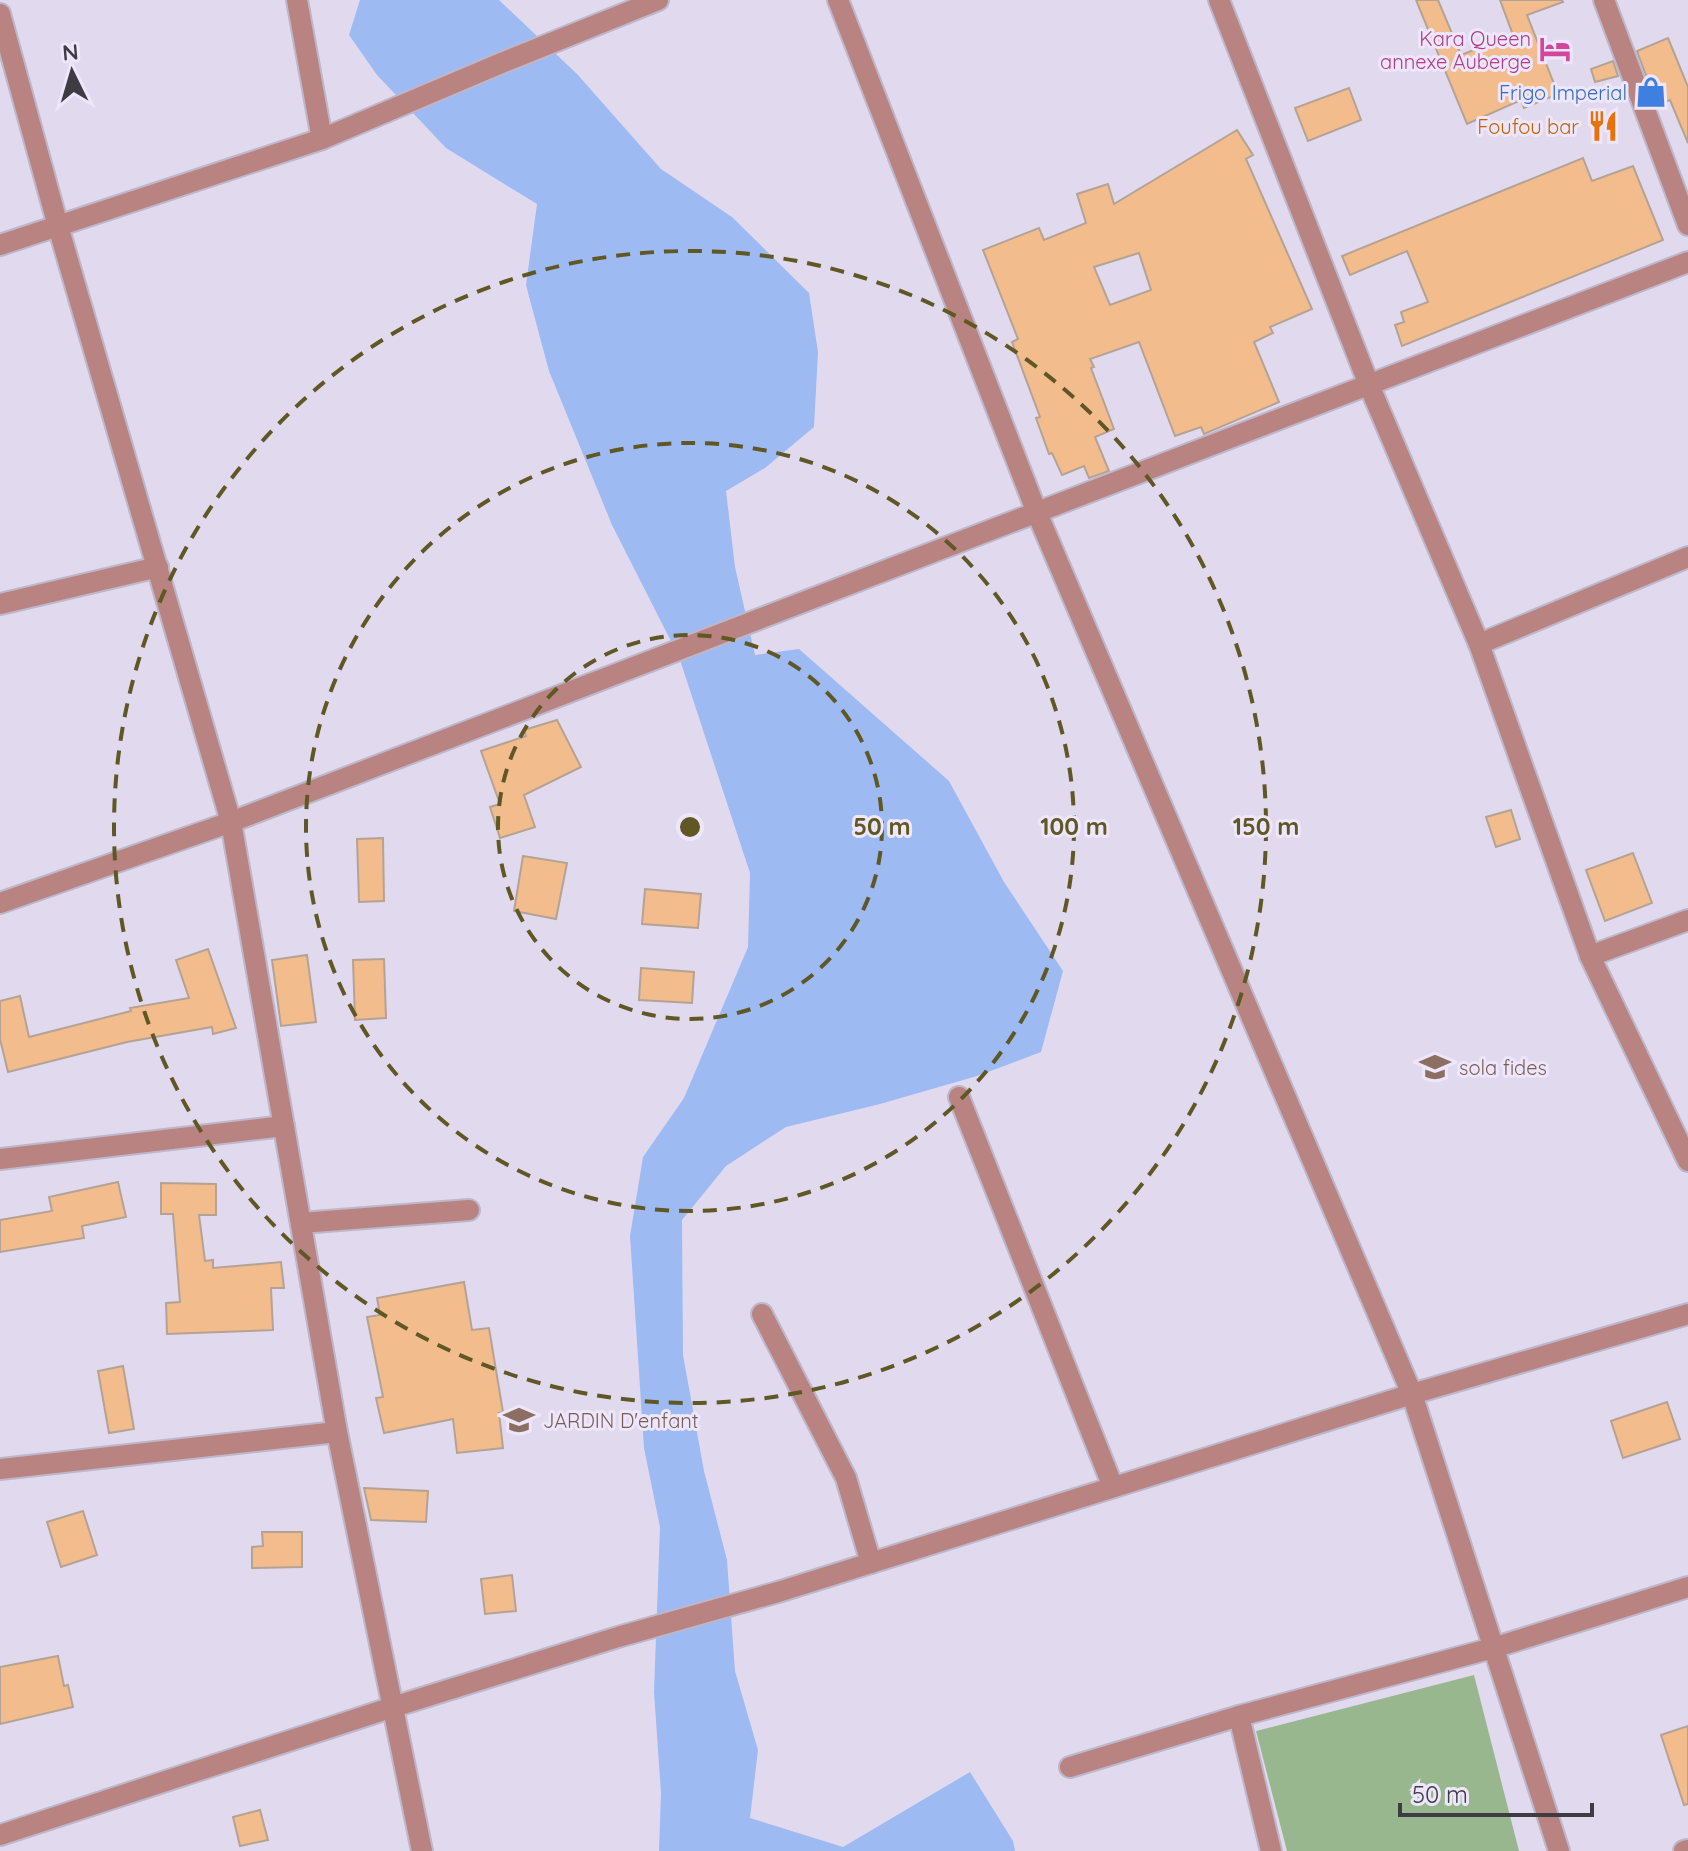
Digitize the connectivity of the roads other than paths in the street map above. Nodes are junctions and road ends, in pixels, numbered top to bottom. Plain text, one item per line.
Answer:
1 (297, 0) edge
2 (658, 0) edge
3 (838, 0) edge
4 (1219, 0) edge
5 (1611, 2) edge
6 (0, 14) edge
7 (322, 139) junction
8 (1688, 225) edge
9 (58, 226) junction
10 (0, 245) edge
11 (1688, 262) edge
12 (1369, 385) junction
13 (1037, 513) junction
14 (1688, 557) edge
15 (158, 567) junction
16 (0, 604) edge
17 (1479, 644) junction
18 (231, 822) junction
19 (0, 903) edge
20 (1688, 920) edge
21 (1590, 956) junction
22 (959, 1097) dead end
23 (284, 1126) junction
24 (0, 1159) edge
25 (1688, 1161) edge
26 (469, 1210) dead end
27 (301, 1223) junction
28 (762, 1314) dead end
29 (1688, 1314) edge
30 (1412, 1394) junction
31 (337, 1432) junction
32 (0, 1469) edge
33 (1113, 1487) junction
34 (871, 1563) junction
35 (1688, 1587) edge
36 (1493, 1648) junction
37 (393, 1707) junction
38 (1239, 1716) junction
39 (1070, 1767) dead end
40 (0, 1835) edge
41 (422, 1851) edge
42 (1271, 1851) edge
43 (1559, 1851) edge

1 - 7 street
2 - 7 street
3 - 13 street
4 - 12 street
5 - 8 street
6 - 9 street
7 - 9 street
9 - 10 street
9 - 15 street
11 - 12 street
12 - 13 street
12 - 17 street
13 - 18 street
13 - 30 street
14 - 17 street
15 - 16 street
15 - 18 street
17 - 21 street
18 - 19 street
18 - 23 street
20 - 21 street
21 - 25 street
22 - 33 street
23 - 24 street
23 - 27 street
26 - 27 street
27 - 31 street
28 - 34 street
29 - 30 street
30 - 33 street
30 - 36 street
31 - 32 street
31 - 37 street
33 - 34 street
34 - 37 street
35 - 36 street
36 - 38 street
36 - 43 street
37 - 40 street
37 - 41 street
38 - 39 street
38 - 42 street

